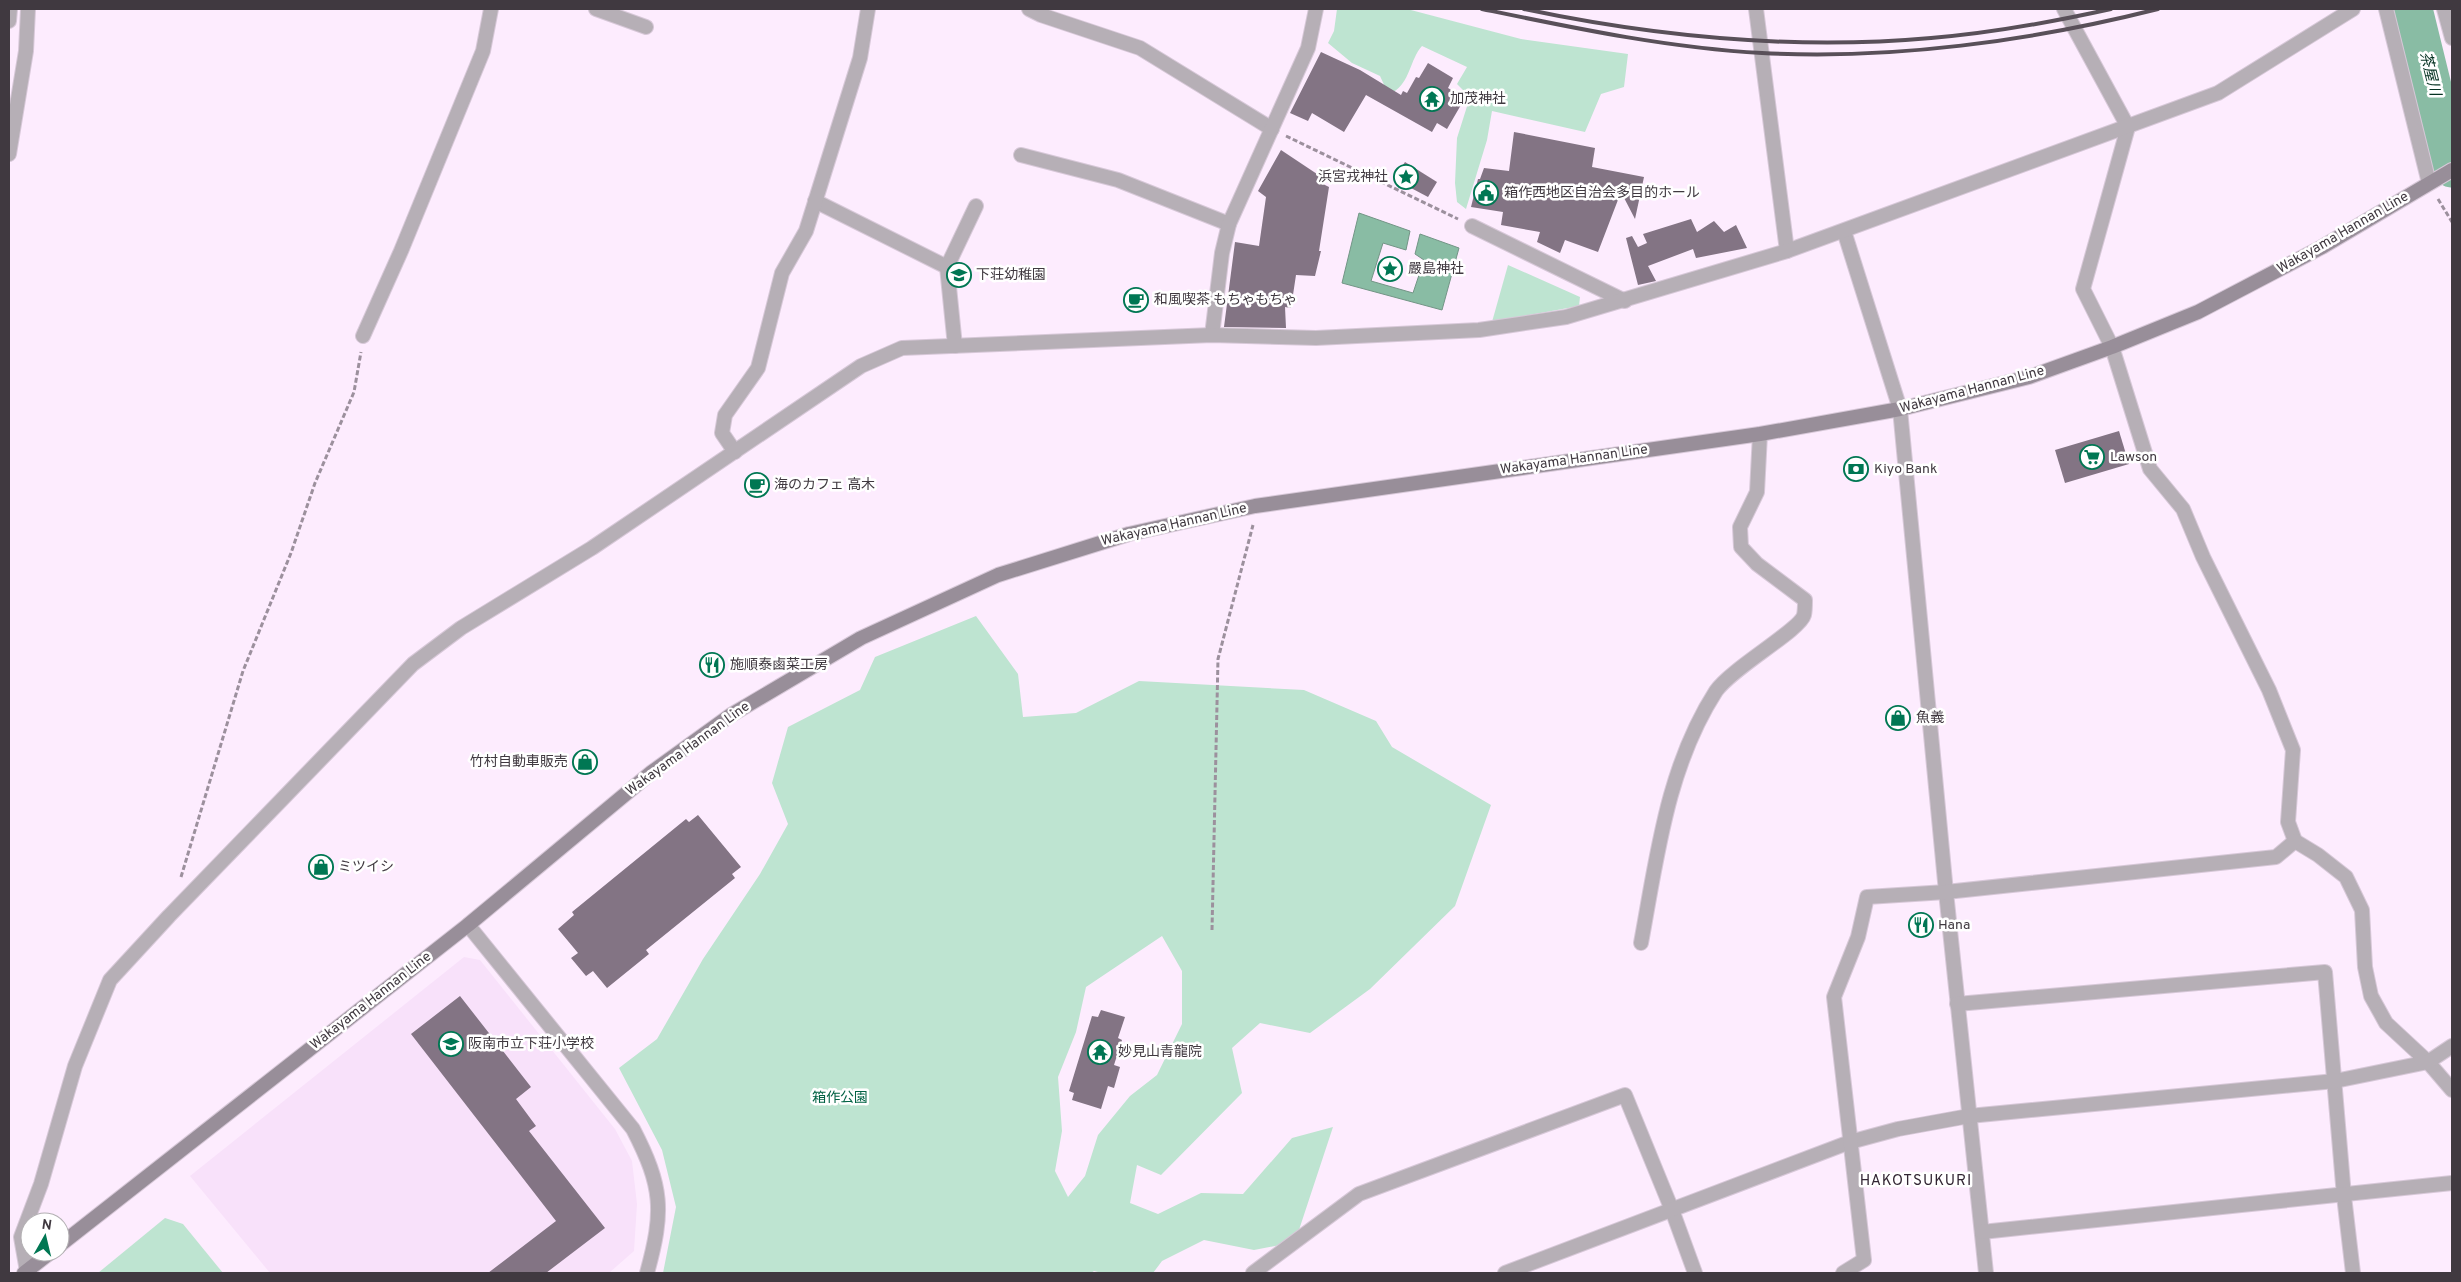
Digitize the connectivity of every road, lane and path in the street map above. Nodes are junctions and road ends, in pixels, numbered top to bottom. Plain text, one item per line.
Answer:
1 (10, 9) edge
2 (28, 9) edge
3 (491, 9) edge
4 (596, 9) edge
5 (868, 9) edge
6 (1029, 9) edge
7 (1316, 9) edge
8 (1756, 9) edge
9 (2064, 9) edge
10 (2353, 9) edge
11 (2386, 9) edge
12 (2444, 9) edge
13 (9, 21) edge
14 (646, 27) dead end
15 (2452, 38) edge
16 (2128, 127) junction
17 (1272, 129) junction
18 (9, 154) edge
19 (1021, 155) dead end
20 (2452, 170) edge
21 (2429, 184) junction
22 (815, 201) junction
23 (976, 206) dead end
24 (2452, 222) edge
25 (1229, 224) junction
26 (1472, 226) joint
27 (1844, 232) junction
28 (1786, 251) junction
29 (947, 266) junction
30 (1625, 300) junction
31 (1212, 335) junction
32 (363, 336) joint
33 (955, 346) junction
34 (2112, 347) junction
35 (1900, 409) junction
36 (1760, 434) junction
37 (735, 452) junction
38 (1253, 525) dead end
39 (2295, 841) junction
40 (181, 878) dead end
41 (1946, 892) junction
42 (468, 925) junction
43 (1212, 930) dead end
44 (1641, 943) dead end
45 (1958, 1004) junction
46 (2452, 1046) edge
47 (2428, 1062) junction
48 (2334, 1081) junction
49 (2452, 1090) edge
50 (1969, 1116) junction
51 (1850, 1142) junction
52 (2452, 1184) edge
53 (2344, 1196) junction
54 (1672, 1210) junction
55 (1982, 1232) junction
56 (70, 1237) edge
57 (38, 1262) edge
58 (26, 1272) edge
59 (647, 1273) edge
60 (1253, 1273) edge
61 (1505, 1273) edge
62 (1695, 1273) edge
63 (1844, 1273) edge
64 (1986, 1273) edge
65 (2353, 1273) edge

1 - 13 street
2 - 18 street
3 - 32 street
4 - 14 street
5 - 22 street
6 - 17 street
7 - 17 street
8 - 28 street
9 - 16 street
10 - 16 street
11 - 21 street
12 - 15 street
16 - 27 street
16 - 34 street
17 - 25 street
17 - 26 path
19 - 25 street
20 - 21 main road, Wakayama Hannan Line
21 - 24 path
21 - 34 main road, Wakayama Hannan Line
22 - 29 street
22 - 37 street
23 - 29 street
25 - 31 street
26 - 30 street
27 - 28 street
27 - 35 street
28 - 30 street
29 - 33 street
30 - 31 street
31 - 33 street
32 - 40 path
33 - 37 street
34 - 35 main road, Wakayama Hannan Line
34 - 39 street
35 - 36 main road, Wakayama Hannan Line
35 - 41 street
36 - 42 main road, Wakayama Hannan Line
36 - 44 street
37 - 58 street
38 - 43 path
39 - 41 street
39 - 47 street
41 - 45 street
41 - 51 street
42 - 56 main road, Wakayama Hannan Line
42 - 59 street
45 - 48 street
45 - 50 street
46 - 47 street
47 - 48 street
47 - 49 street
48 - 50 street
48 - 53 street
50 - 51 street
50 - 55 street
51 - 54 street
51 - 63 street
52 - 53 street
53 - 55 street
53 - 65 street
54 - 60 street
54 - 61 street
54 - 62 street
55 - 64 street
57 - 58 main road

